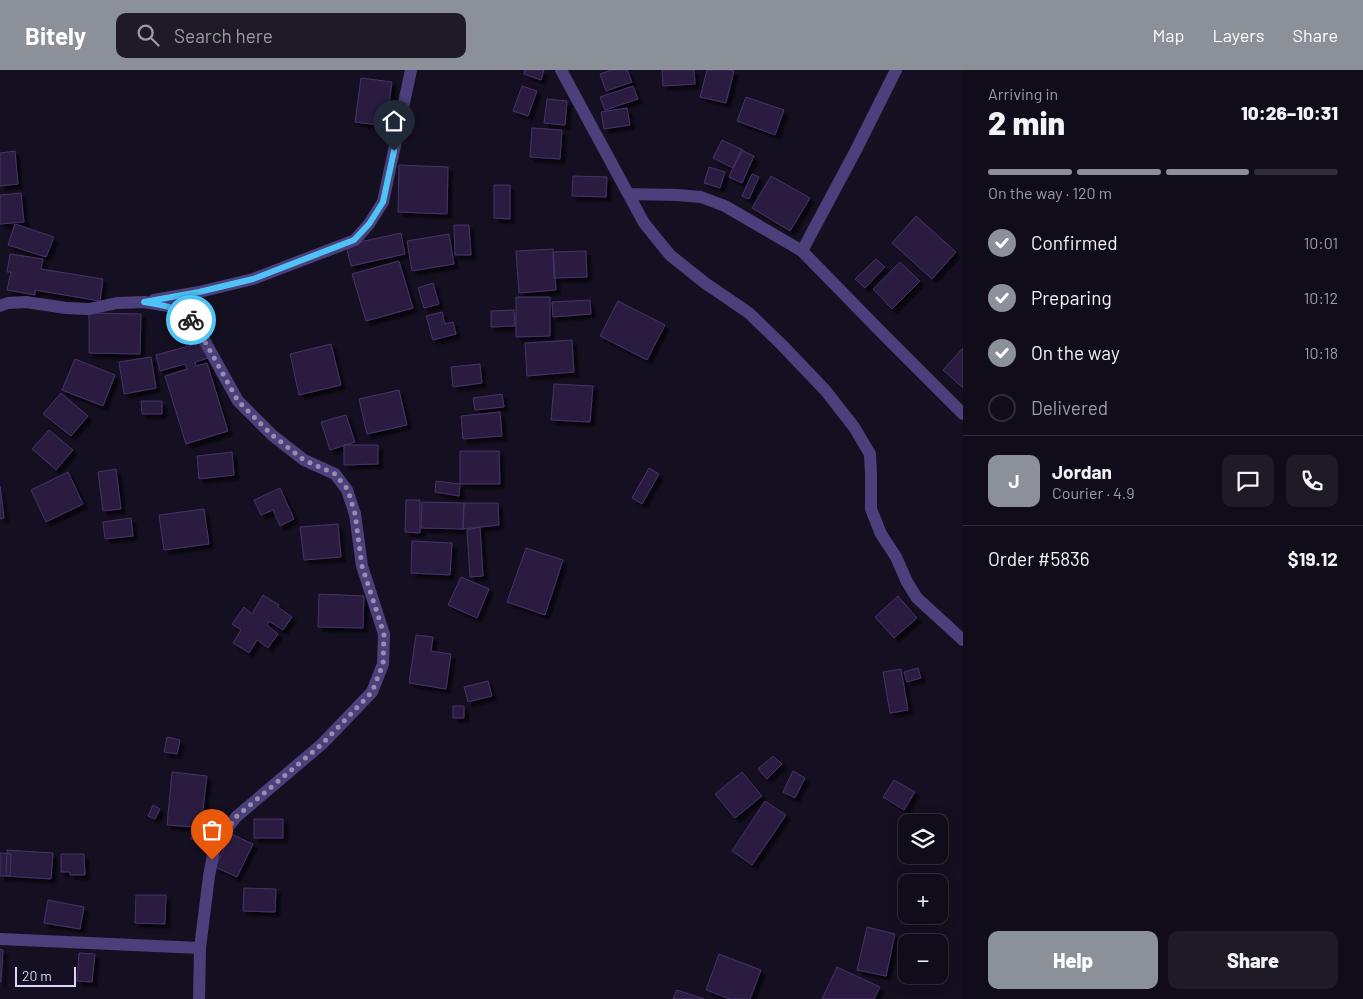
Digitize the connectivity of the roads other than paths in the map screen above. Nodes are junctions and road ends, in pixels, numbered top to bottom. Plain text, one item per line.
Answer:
1 (412, 70) edge
2 (561, 70) edge
3 (896, 70) edge
4 (629, 194) junction
5 (802, 252) junction
6 (144, 302) junction
7 (0, 306) edge
8 (963, 414) edge
9 (963, 640) edge
10 (0, 939) edge
11 (200, 948) junction
12 (199, 999) edge

1 - 6 street
2 - 4 street
3 - 5 street
4 - 5 street
4 - 9 street
5 - 8 street
6 - 7 street
6 - 11 street
10 - 11 street
11 - 12 street

